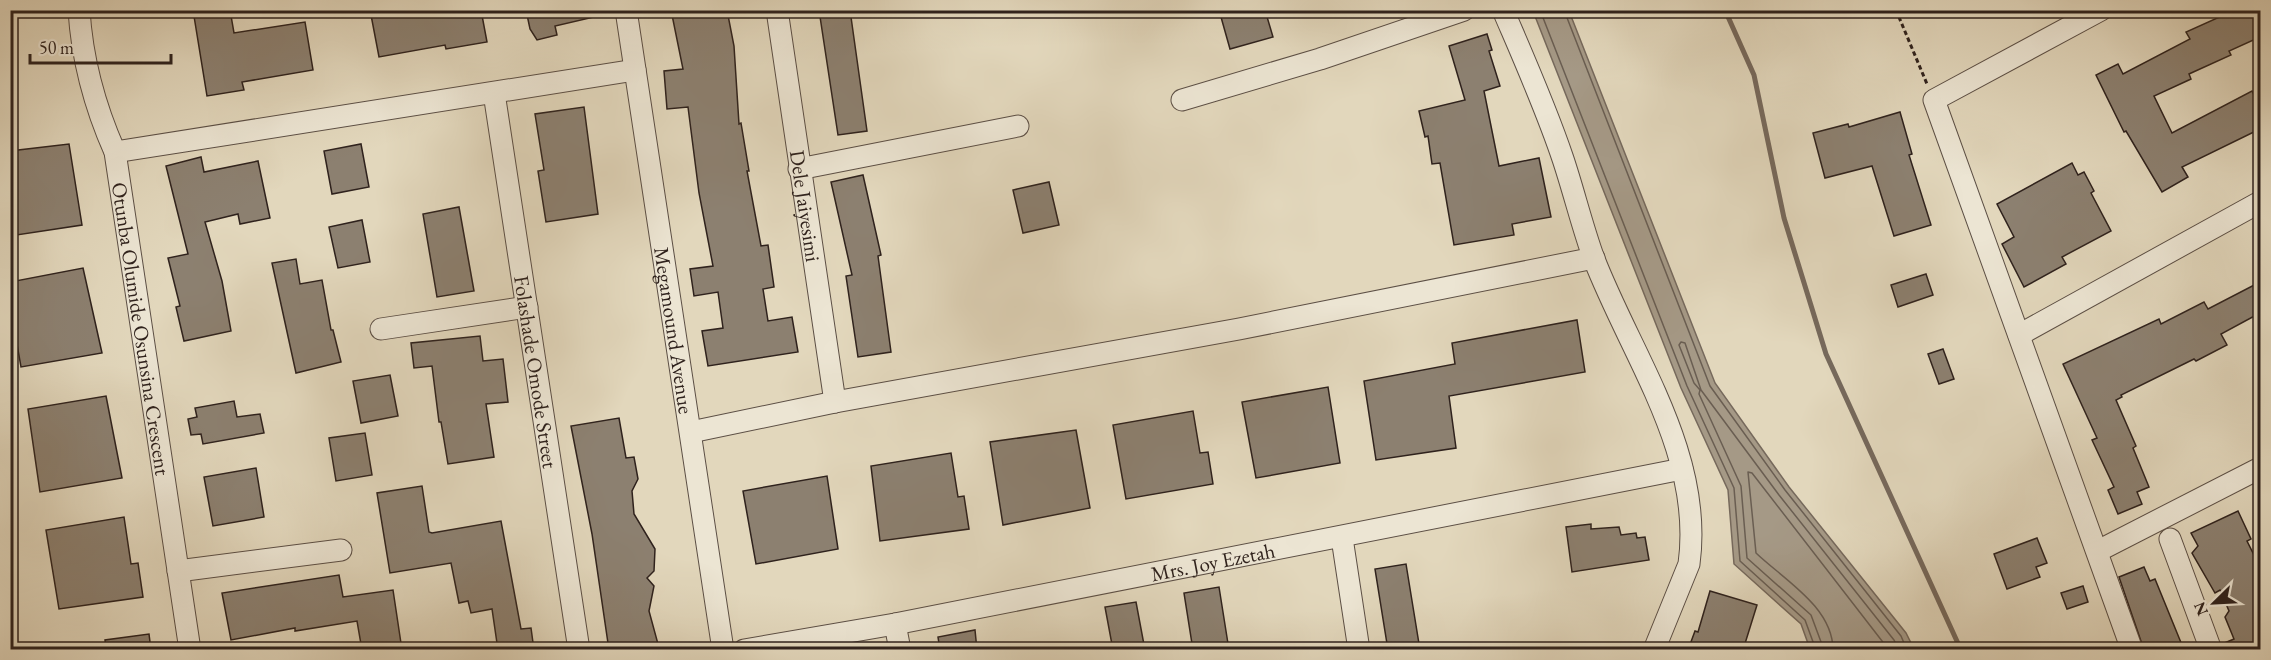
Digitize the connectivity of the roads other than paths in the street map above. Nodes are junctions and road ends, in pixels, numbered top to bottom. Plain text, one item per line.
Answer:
1 (79, 10) edge
2 (626, 10) edge
3 (777, 10) edge
4 (1464, 10) edge
5 (1503, 10) edge
6 (2102, 10) edge
7 (635, 70) junction
8 (494, 93) junction
9 (1182, 100) dead end
10 (1018, 126) dead end
11 (115, 152) junction
12 (799, 169) junction
13 (2260, 202) edge
14 (1594, 258) junction
15 (527, 307) junction
16 (381, 329) dead end
17 (2019, 335) junction
18 (835, 402) junction
19 (691, 432) junction
20 (2260, 468) edge
21 (1682, 469) junction
22 (1342, 538) junction
23 (2170, 539) dead end
24 (341, 550) dead end
25 (2098, 551) junction
26 (178, 571) junction
27 (895, 624) junction
28 (190, 650) edge
29 (579, 650) edge
30 (723, 650) edge
31 (744, 650) edge
32 (900, 650) edge
33 (1359, 650) edge
34 (1654, 650) edge
35 (2132, 650) edge
36 (2211, 650) edge

1 - 11 street, Otunba Olumide Osunsina Crescent
2 - 7 street, Megamound Avenue
3 - 12 street, Dele Jaiyesimi
4 - 9 street
5 - 14 street
6 - 17 street
7 - 8 street
7 - 19 street, Megamound Avenue
8 - 11 street
8 - 15 street, Folashade Omode Street
10 - 12 street
11 - 26 street, Otunba Olumide Osunsina Crescent
12 - 18 street, Dele Jaiyesimi
13 - 17 street
14 - 18 street
14 - 21 street
15 - 16 street
15 - 29 street, Folashade Omode Street
17 - 25 street
18 - 19 street
19 - 30 street, Megamound Avenue
20 - 25 street
21 - 22 street, Mrs. Joy Ezetah
21 - 34 street
22 - 27 street, Mrs. Joy Ezetah
22 - 33 street
23 - 36 street
24 - 26 street
25 - 35 street
26 - 28 street, Otunba Olumide Osunsina Crescent
27 - 31 street, Mrs. Joy Ezetah
27 - 32 street

